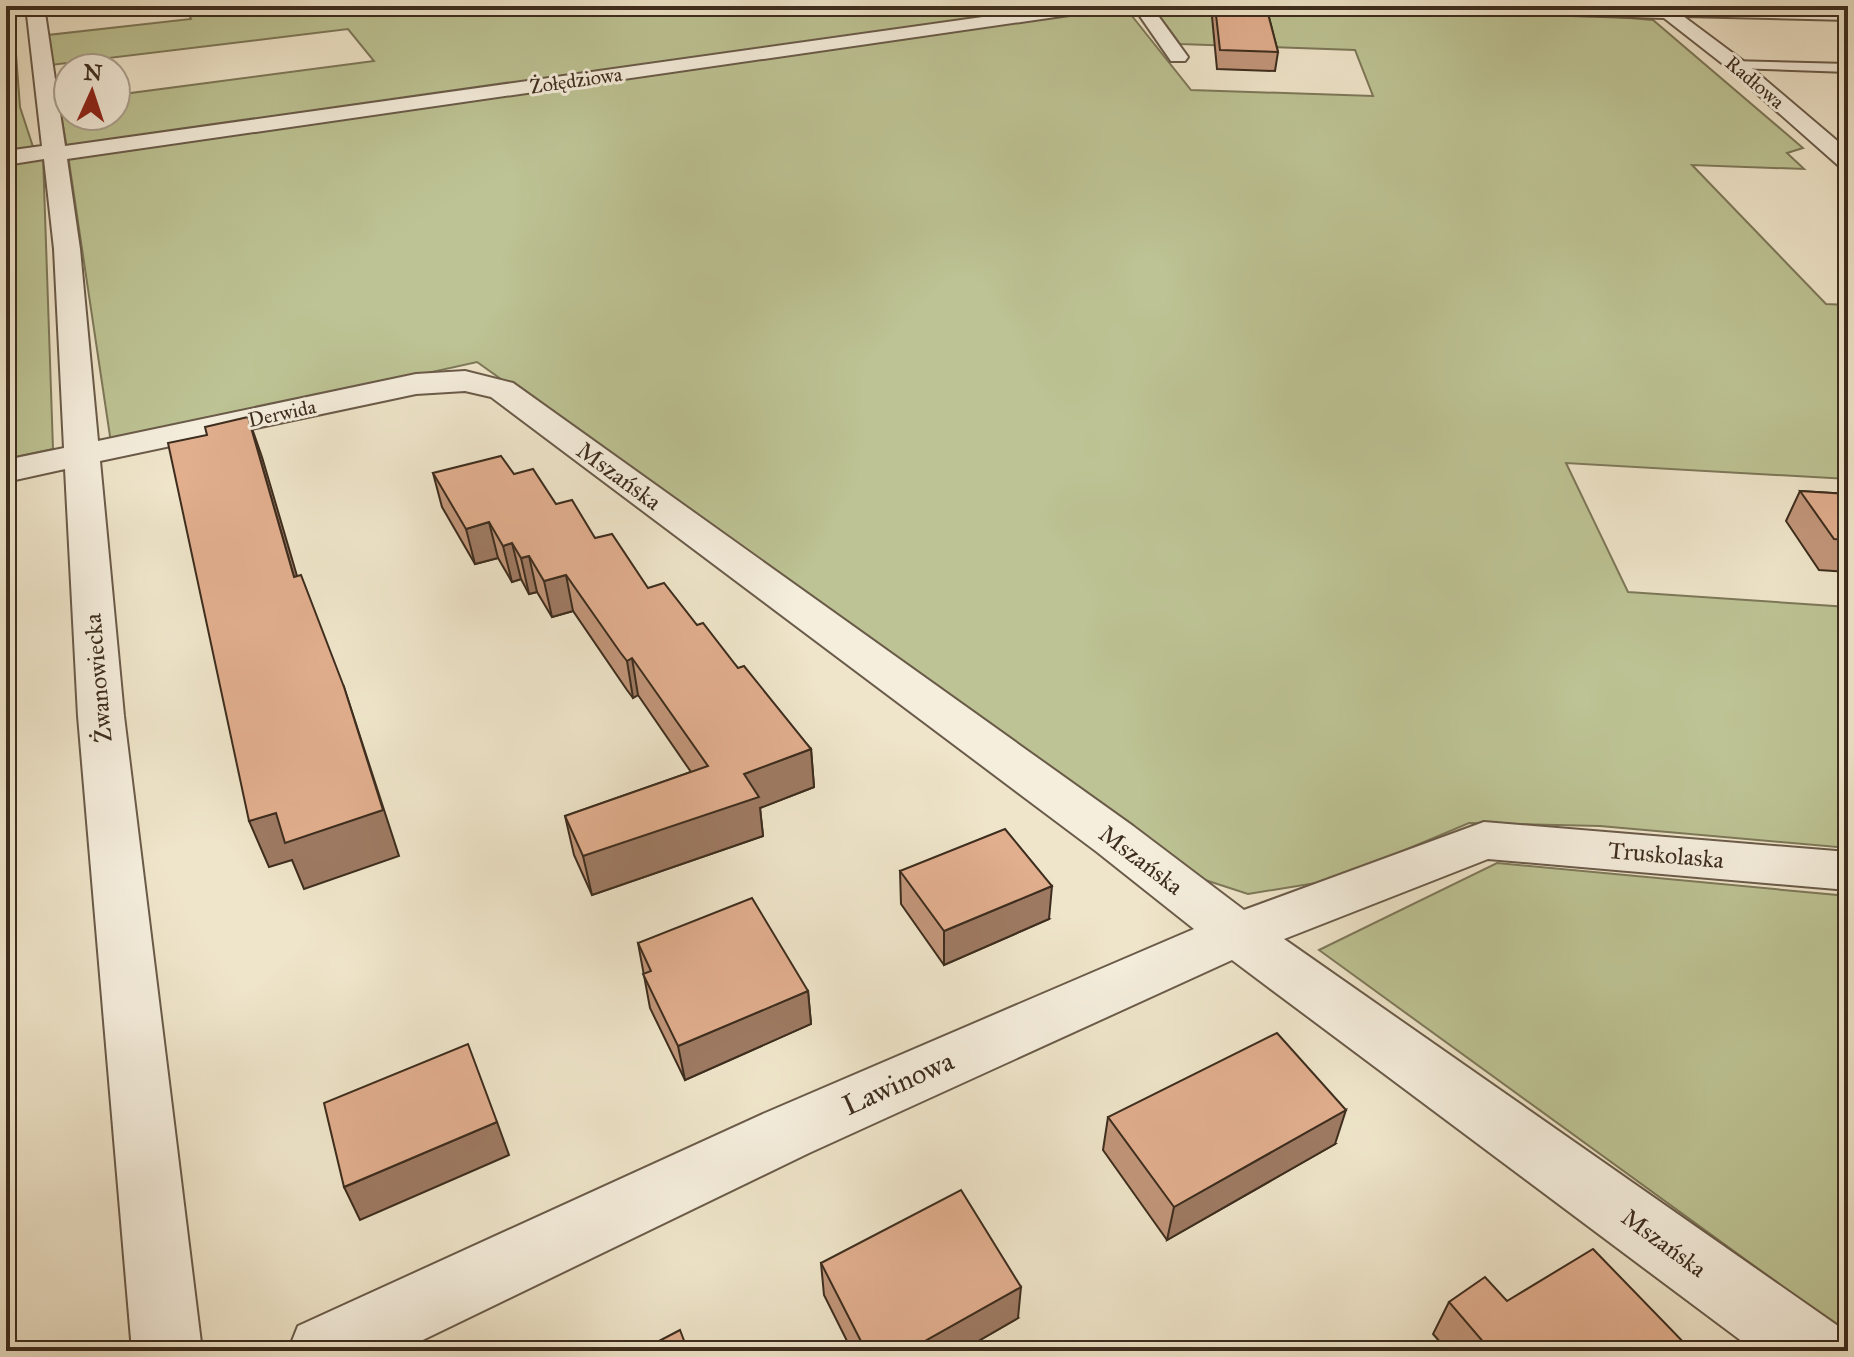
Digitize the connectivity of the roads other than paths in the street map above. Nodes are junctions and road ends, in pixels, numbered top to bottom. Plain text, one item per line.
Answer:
1 (26, 6) edge
2 (35, 6) edge
3 (1097, 6) edge
4 (1142, 6) edge
5 (1446, 6) edge
6 (16, 7) edge
7 (1664, 10) edge
8 (1848, 15) edge
9 (1178, 57) dead end
10 (1735, 64) junction
11 (1848, 68) edge
12 (54, 152) junction
13 (6, 158) edge
14 (1848, 162) edge
15 (465, 381) joint
16 (80, 455) junction
17 (6, 471) edge
18 (1484, 840) joint
19 (1848, 871) edge
20 (1237, 934) junction
21 (167, 1351) edge
22 (323, 1351) edge
23 (1813, 1351) edge

1 - 6 street
2 - 12 street, Żwanowiecka
3 - 12 street, Żołędziowa
4 - 9 street
5 - 7 street
7 - 8 street
7 - 10 street, Radłowa
10 - 11 lane
10 - 14 street, Radłowa
12 - 13 street, Żołędziowa
12 - 16 street, Żwanowiecka
15 - 16 street, Derwida
15 - 20 street, Mszańska
16 - 17 street, Derwida
16 - 21 street, Żwanowiecka
18 - 19 street, Truskolaska
18 - 20 street, Lawinowa
20 - 22 street, Lawinowa
20 - 23 street, Mszańska

